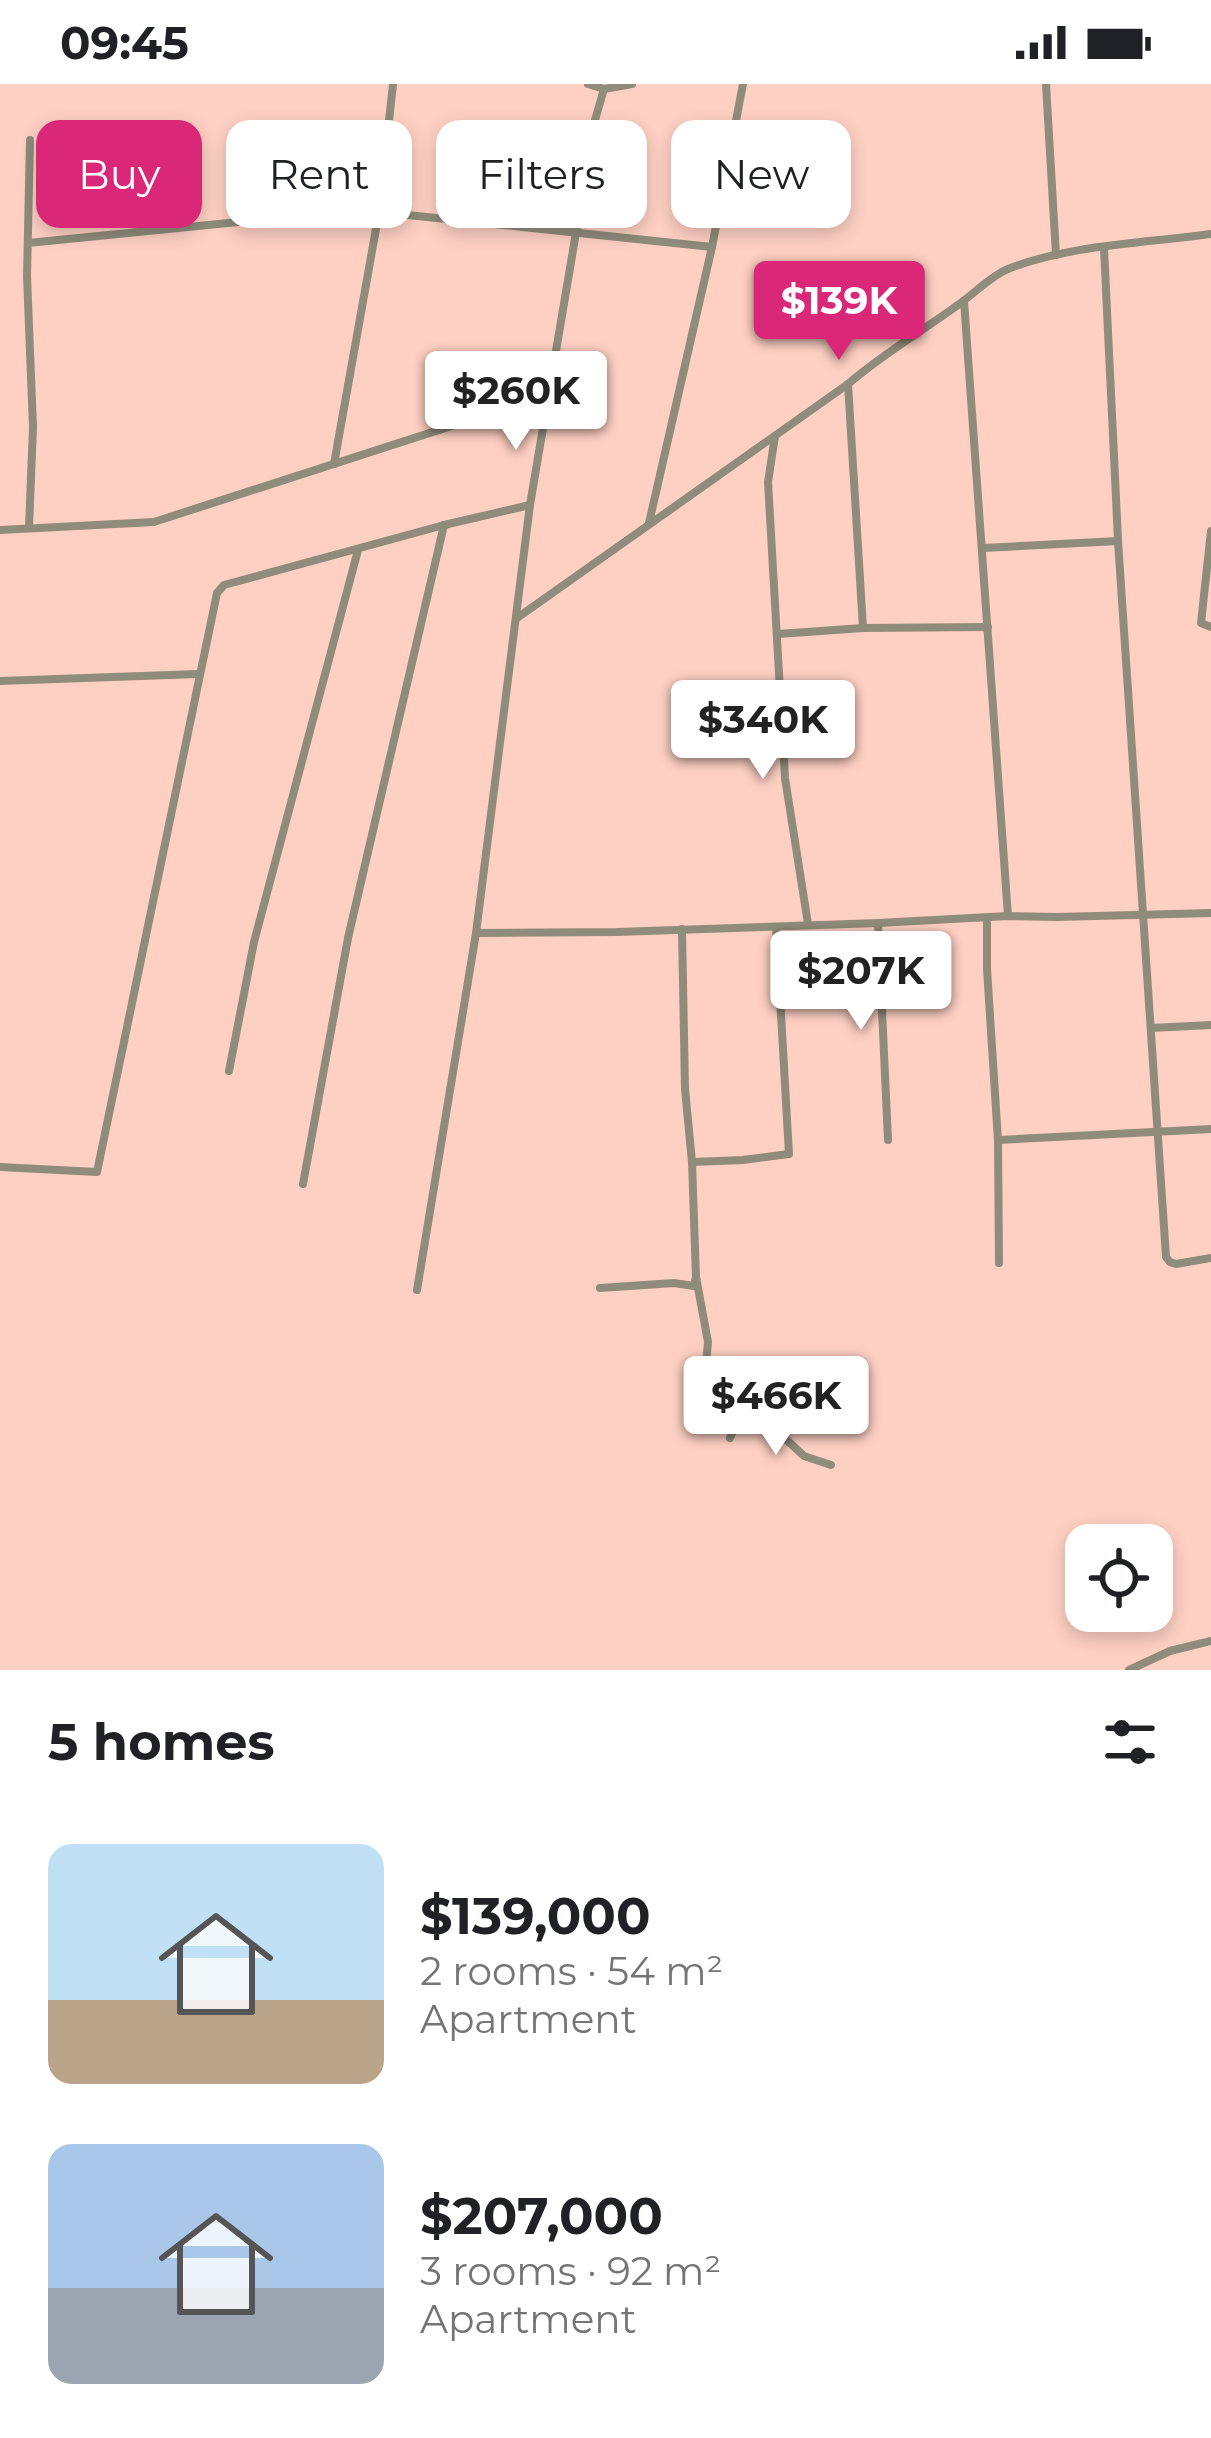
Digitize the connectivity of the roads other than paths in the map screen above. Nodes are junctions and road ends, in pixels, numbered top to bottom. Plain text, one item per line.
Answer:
1 (393, 84) edge
2 (588, 84) edge
3 (632, 84) edge
4 (743, 84) edge
5 (1046, 84) edge
6 (604, 89) junction
7 (389, 120) edge
8 (30, 140) dead end
9 (412, 215) edge
10 (226, 223) edge
11 (376, 228) edge
12 (576, 232) junction
13 (1211, 234) edge
14 (28, 243) junction
15 (712, 247) junction
16 (1104, 248) junction
17 (1056, 255) junction
18 (964, 301) junction
19 (848, 384) junction
20 (546, 407) junction
21 (775, 435) junction
22 (334, 464) junction
23 (530, 505) junction
24 (444, 525) junction
25 (649, 525) junction
26 (29, 529) junction
27 (0, 530) edge
28 (1211, 531) edge
29 (1118, 541) junction
30 (983, 548) junction
31 (358, 549) junction
32 (517, 618) junction
33 (988, 627) junction
34 (1211, 627) edge
35 (863, 628) junction
36 (778, 634) junction
37 (198, 674) junction
38 (0, 683) edge
39 (1211, 913) edge
40 (1144, 915) junction
41 (1008, 916) junction
42 (987, 918) junction
43 (878, 923) junction
44 (808, 924) junction
45 (776, 927) junction
46 (682, 929) junction
47 (476, 933) junction
48 (1211, 1025) edge
49 (1151, 1028) junction
50 (229, 1071) dead end
51 (1211, 1129) edge
52 (1157, 1132) junction
53 (888, 1140) dead end
54 (998, 1140) junction
55 (692, 1162) junction
56 (0, 1167) edge
57 (303, 1184) dead end
58 (1211, 1258) edge
59 (999, 1263) dead end
60 (696, 1277) junction
61 (600, 1288) dead end
62 (417, 1290) dead end
63 (736, 1411) junction
64 (730, 1438) dead end
65 (831, 1465) dead end
66 (1211, 1641) edge
67 (1129, 1670) edge

1 - 7 street
2 - 6 street
3 - 6 street
4 - 15 street
5 - 17 street
6 - 12 street
8 - 14 street
9 - 12 street
10 - 14 street
11 - 22 street
12 - 15 street
12 - 20 street
13 - 16 street
14 - 26 street
15 - 25 street
16 - 17 street
16 - 29 street
17 - 18 street
18 - 19 street
18 - 30 street
19 - 21 street
19 - 35 street
20 - 22 street
20 - 23 street
21 - 25 street
21 - 36 street
22 - 26 street
23 - 24 street
23 - 32 street
24 - 31 street
24 - 57 street
25 - 32 street
26 - 27 street
28 - 34 street
29 - 30 street
29 - 40 street
30 - 33 street
31 - 37 street
31 - 50 street
32 - 47 street
33 - 35 street
33 - 41 street
35 - 36 street
36 - 44 street
37 - 38 street
37 - 56 street
39 - 40 street
40 - 41 street
40 - 49 street
41 - 42 street
42 - 43 street
42 - 54 street
43 - 44 street
43 - 53 street
44 - 45 street
45 - 46 street
45 - 55 street
46 - 47 street
46 - 55 street
47 - 62 street
48 - 49 street
49 - 52 street
51 - 52 street
52 - 54 street
52 - 58 street
54 - 59 street
55 - 60 street
60 - 61 street
60 - 63 street
63 - 64 street
63 - 65 street
66 - 67 street

